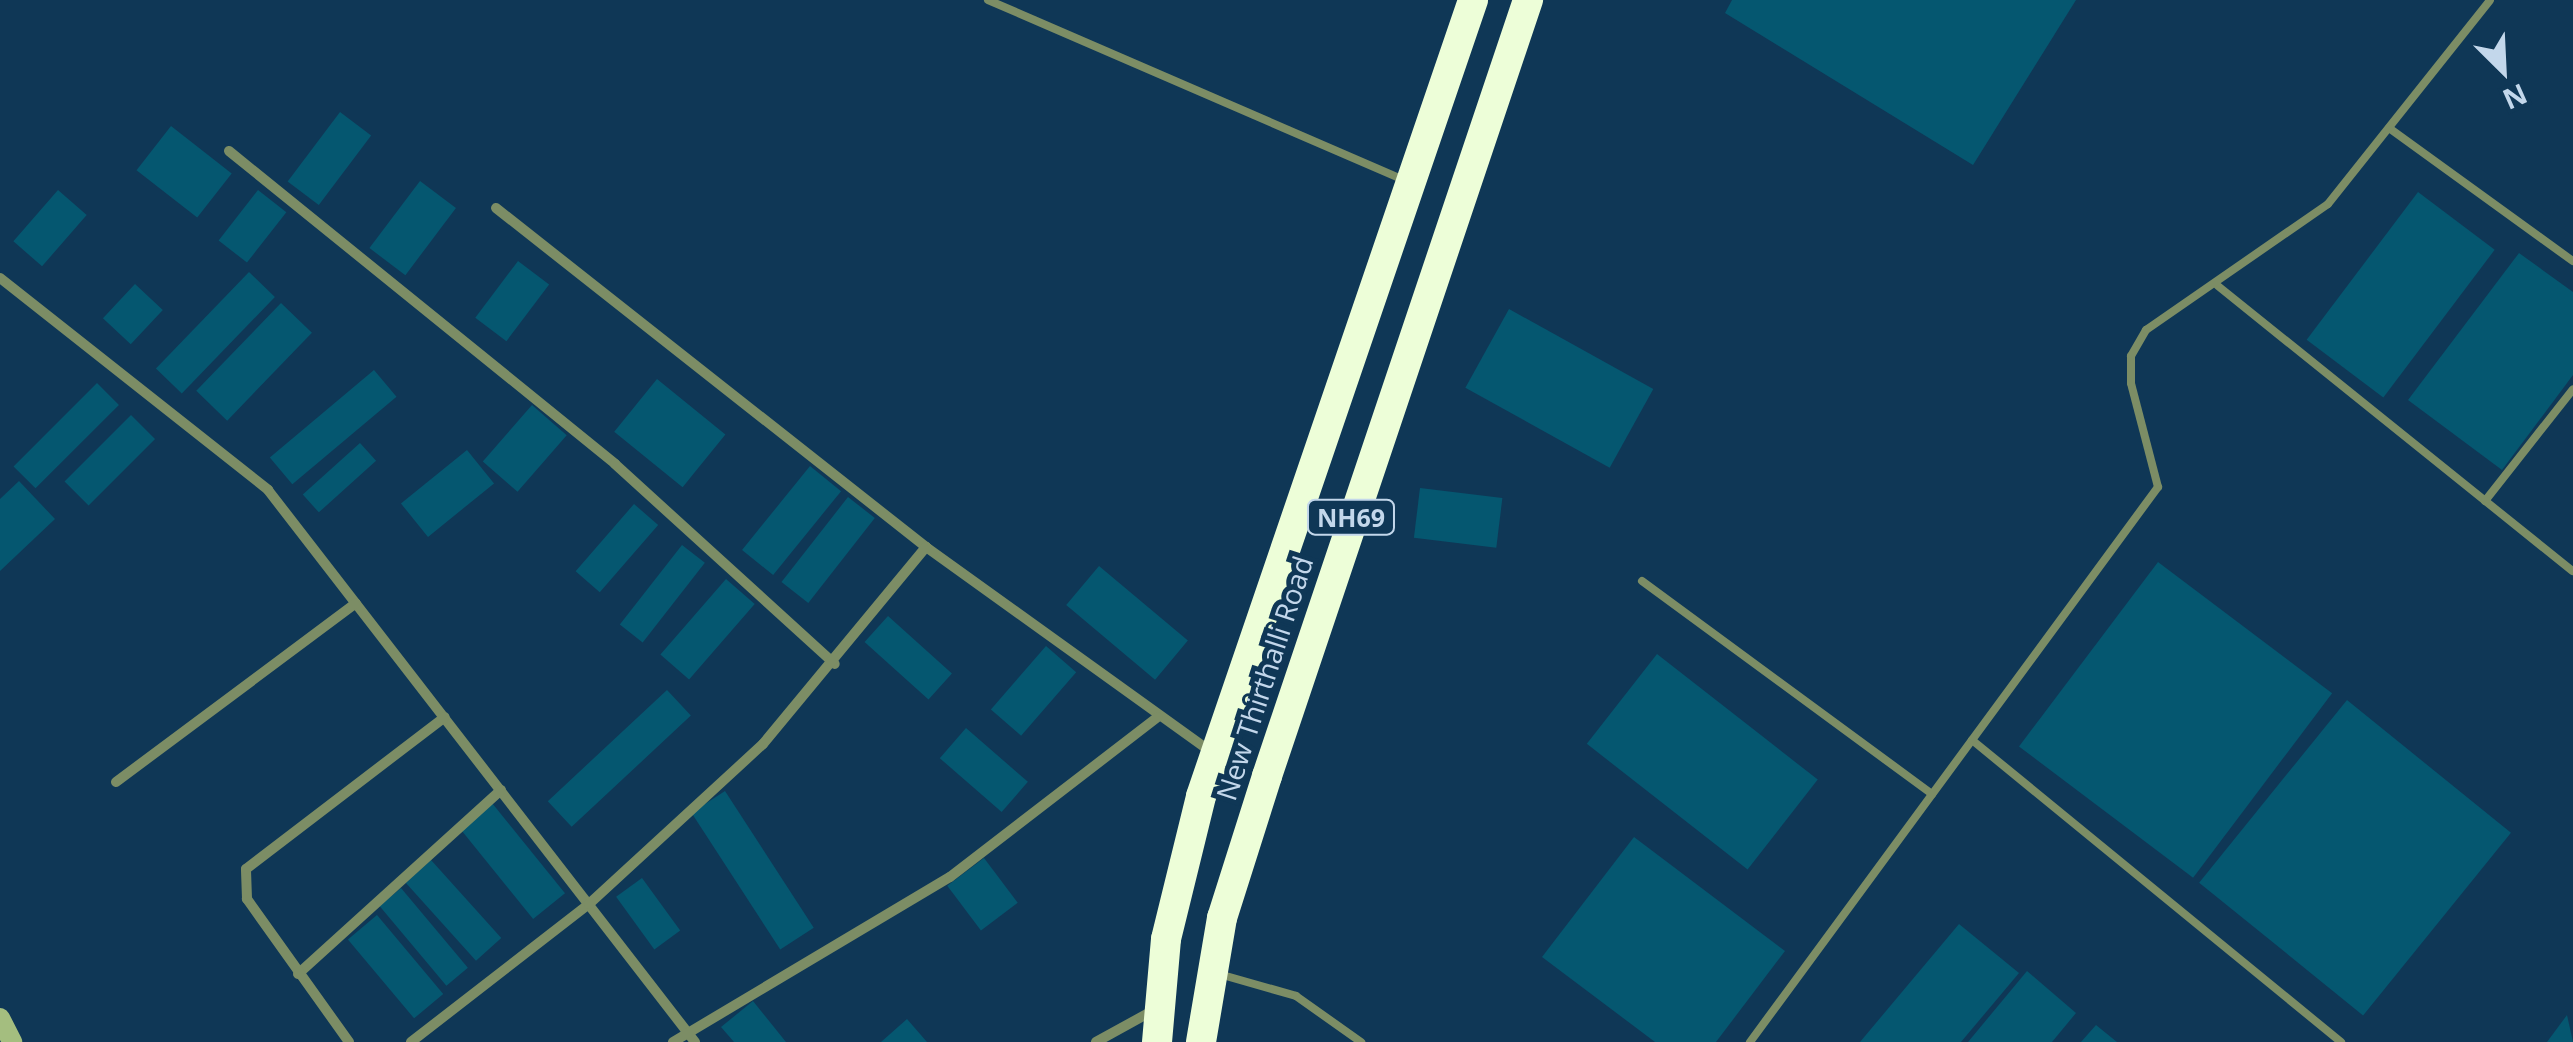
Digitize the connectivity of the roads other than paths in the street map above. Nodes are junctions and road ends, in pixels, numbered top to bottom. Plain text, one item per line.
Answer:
1 (988, 0) edge
2 (1473, 0) edge
3 (1528, 0) edge
4 (2490, 0) edge
5 (2389, 128) junction
6 (229, 151) dead end
7 (1407, 182) junction
8 (496, 208) dead end
9 (2573, 261) edge
10 (0, 278) edge
11 (2218, 286) junction
12 (2573, 389) edge
13 (2486, 501) junction
14 (926, 547) junction
15 (2573, 571) edge
16 (1642, 581) dead end
17 (356, 603) junction
18 (835, 664) junction
19 (1236, 696) junction
20 (1287, 713) junction
21 (1158, 716) junction
22 (445, 717) junction
23 (1972, 740) junction
24 (1215, 754) junction
25 (116, 782) dead end
26 (501, 790) junction
27 (1932, 794) junction
28 (589, 904) junction
29 (1212, 972) junction
30 (298, 974) junction
31 (1154, 1010) junction
32 (0, 1018) edge
33 (691, 1038) edge
34 (12, 1042) edge
35 (350, 1042) edge
36 (411, 1042) edge
37 (674, 1042) edge
38 (1096, 1042) edge
39 (1157, 1042) edge
40 (1201, 1042) edge
41 (1361, 1042) edge
42 (1750, 1042) edge
43 (2340, 1042) edge

1 - 7 lane
2 - 7 highway, NH69
3 - 20 highway, New Thirthalli Road / NH69
4 - 5 lane
5 - 9 lane
5 - 11 lane
6 - 18 street
7 - 19 highway, NH69
8 - 14 street
10 - 17 street
11 - 13 lane
11 - 23 lane
12 - 13 lane
13 - 15 lane
14 - 18 street
14 - 21 street
16 - 27 lane
17 - 22 street
17 - 25 street
18 - 28 street
19 - 20 highway
19 - 24 highway, NH69
20 - 29 highway, New Thirthalli Road / NH69
21 - 24 street
21 - 33 street
22 - 26 street
22 - 30 street
23 - 27 lane
23 - 43 lane
24 - 31 highway, NH69
26 - 28 street
26 - 30 street
27 - 42 lane
28 - 33 street
28 - 36 street
29 - 40 highway, New Thirthalli Road / NH69
29 - 41 lane
30 - 35 street
31 - 38 street
31 - 39 highway, NH69
32 - 34 main road
33 - 37 street

